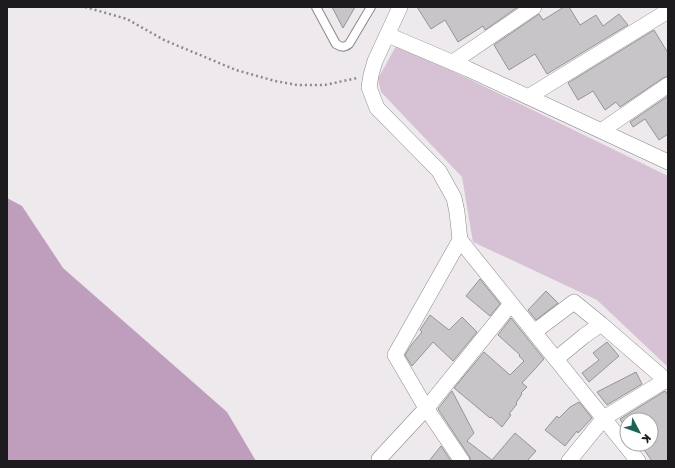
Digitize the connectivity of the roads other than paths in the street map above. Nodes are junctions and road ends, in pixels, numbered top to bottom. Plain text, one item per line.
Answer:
1 (316, 7) edge
2 (371, 7) edge
3 (400, 7) edge
4 (534, 7) edge
5 (661, 7) edge
6 (668, 10) edge
7 (388, 35) junction
8 (453, 62) junction
9 (668, 85) edge
10 (528, 97) junction
11 (601, 131) junction
12 (666, 160) edge
13 (460, 240) junction
14 (511, 304) junction
15 (601, 324) junction
16 (534, 332) junction
17 (556, 359) junction
18 (667, 381) edge
19 (426, 408) junction
20 (604, 418) junction
21 (379, 460) dead end
22 (462, 461) edge
23 (569, 461) edge
24 (638, 461) edge

1 - 2 lane
3 - 7 street
4 - 8 street
5 - 6 street
6 - 10 street
7 - 8 street
7 - 13 street
8 - 10 street
9 - 11 street
10 - 11 street
11 - 12 street
13 - 14 street
13 - 19 street
14 - 16 street
14 - 19 street
15 - 16 street
15 - 17 street
15 - 18 street
16 - 17 street
17 - 20 street
18 - 20 street
19 - 21 street
19 - 22 street
20 - 23 street
20 - 24 street

